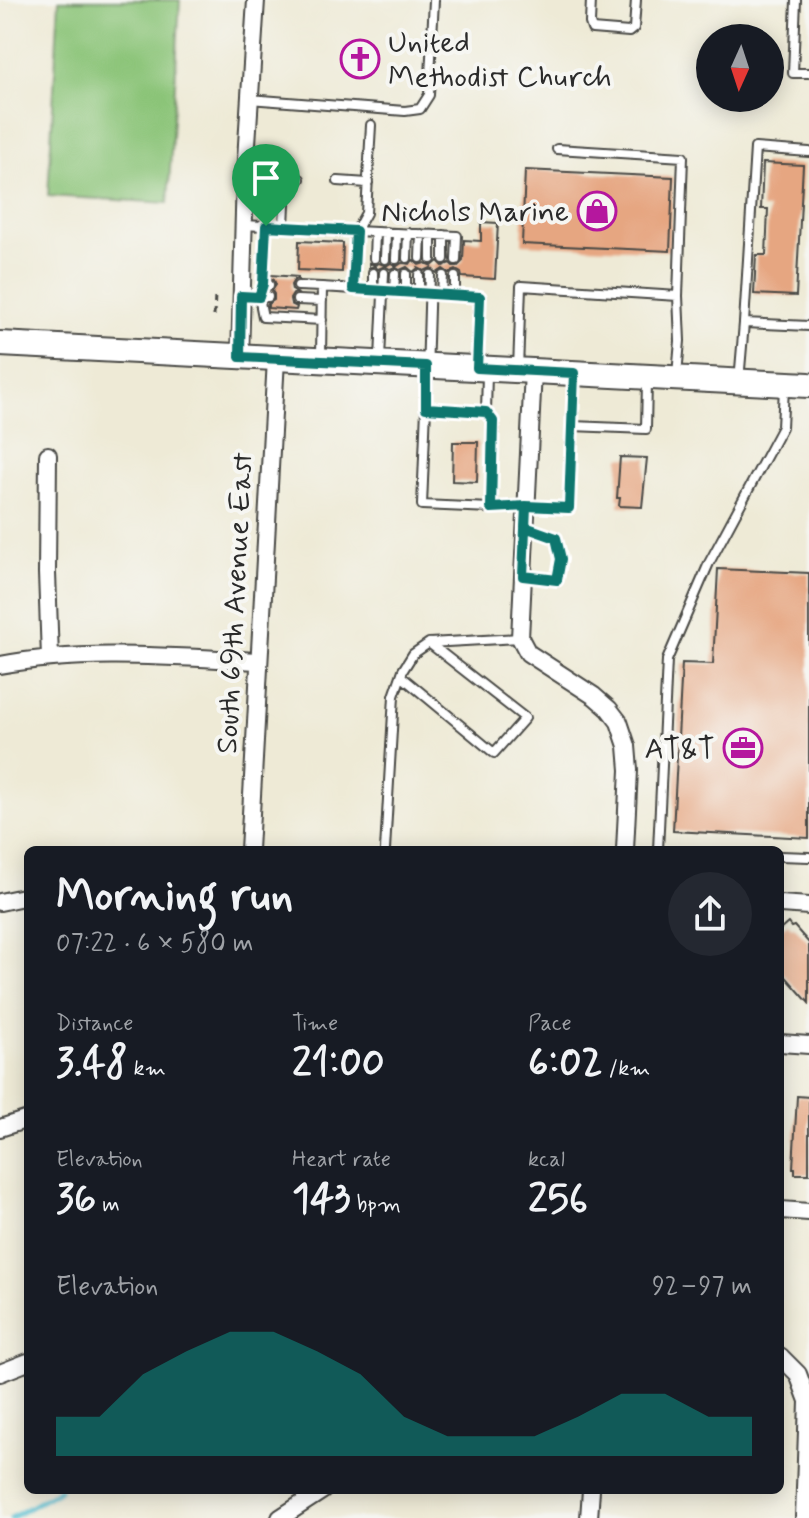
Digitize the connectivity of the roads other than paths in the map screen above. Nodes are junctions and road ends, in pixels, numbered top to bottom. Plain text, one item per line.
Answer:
1 (256, 0) edge
2 (434, 0) edge
3 (591, 0) edge
4 (636, 0) edge
5 (796, 0) edge
6 (809, 73) edge
7 (249, 99) junction
8 (371, 125) dead end
9 (557, 149) dead end
10 (809, 152) edge
11 (245, 176) junction
12 (286, 179) junction
13 (300, 179) dead end
14 (338, 181) dead end
15 (368, 183) junction
16 (244, 225) junction
17 (266, 226) junction
18 (284, 227) junction
19 (356, 231) junction
20 (375, 232) junction
21 (386, 232) junction
22 (397, 233) junction
23 (408, 233) junction
24 (421, 234) junction
25 (431, 235) junction
26 (444, 235) junction
27 (374, 258) dead end
28 (407, 258) dead end
29 (420, 258) dead end
30 (385, 259) dead end
31 (396, 259) dead end
32 (431, 259) dead end
33 (444, 259) dead end
34 (456, 260) dead end
35 (373, 273) dead end
36 (384, 273) dead end
37 (395, 274) dead end
38 (406, 274) dead end
39 (419, 275) dead end
40 (430, 275) dead end
41 (443, 276) dead end
42 (455, 277) dead end
43 (298, 286) dead end
44 (322, 287) junction
45 (353, 289) junction
46 (373, 291) junction
47 (384, 291) junction
48 (394, 292) junction
49 (406, 292) junction
50 (419, 293) junction
51 (429, 294) junction
52 (442, 294) junction
53 (455, 295) junction
54 (241, 296) junction
55 (678, 296) junction
56 (264, 297) junction
57 (297, 300) dead end
58 (322, 301) junction
59 (322, 320) junction
60 (744, 323) junction
61 (809, 326) edge
62 (0, 344) edge
63 (240, 357) junction
64 (276, 359) junction
65 (321, 361) junction
66 (379, 364) junction
67 (426, 366) junction
68 (482, 368) junction
69 (526, 370) junction
70 (574, 373) junction
71 (648, 377) junction
72 (677, 378) junction
73 (739, 381) junction
74 (784, 384) junction
75 (809, 385) edge
76 (426, 408) junction
77 (486, 412) junction
78 (572, 426) junction
79 (48, 455) dead end
80 (526, 506) junction
81 (491, 508) junction
82 (525, 527) junction
83 (523, 576) junction
84 (520, 638) junction
85 (429, 643) junction
86 (50, 658) junction
87 (259, 661) junction
88 (0, 665) edge
89 (401, 676) junction
90 (249, 846) edge
91 (385, 846) edge
92 (625, 846) edge
93 (658, 846) edge
94 (784, 856) edge
95 (809, 857) edge
96 (24, 897) edge
97 (0, 902) edge
98 (784, 904) edge
99 (809, 906) edge
100 (784, 1043) edge
101 (809, 1045) edge
102 (24, 1120) edge
103 (0, 1128) edge
104 (784, 1210) edge
105 (809, 1212) edge
106 (784, 1360) edge
107 (24, 1364) edge
108 (0, 1373) edge
109 (317, 1494) edge
110 (591, 1494) edge
111 (280, 1518) edge
112 (589, 1518) edge
113 (804, 1518) edge

1 - 7 street
2 - 7 lane
3 - 4 lane
5 - 6 lane
7 - 11 street
8 - 15 lane
9 - 55 lane
10 - 60 lane
11 - 12 lane
11 - 16 street
12 - 13 lane
12 - 18 lane
14 - 15 lane
15 - 19 lane
16 - 17 lane
16 - 54 street
17 - 18 lane
17 - 56 lane
18 - 19 lane
19 - 20 lane
19 - 45 lane
20 - 21 lane
20 - 27 lane
21 - 22 lane
21 - 30 lane
22 - 23 lane
22 - 31 lane
23 - 24 lane
23 - 28 lane
24 - 25 lane
24 - 29 lane
25 - 26 lane
25 - 32 lane
26 - 33 lane
26 - 34 lane
35 - 46 lane
36 - 47 lane
37 - 48 lane
38 - 49 lane
39 - 50 lane
40 - 51 lane
41 - 52 lane
42 - 53 lane
43 - 44 lane
44 - 45 lane
44 - 58 lane
45 - 46 lane
46 - 47 lane
47 - 48 lane
47 - 66 lane
48 - 49 lane
49 - 50 lane
50 - 51 lane
51 - 52 lane
51 - 67 lane
52 - 53 lane
53 - 68 lane
54 - 56 lane
54 - 63 street
55 - 69 lane
55 - 72 lane
56 - 59 lane
57 - 58 lane
58 - 59 lane
59 - 65 lane
60 - 61 lane
60 - 73 lane
62 - 63 main road
63 - 64 main road
64 - 65 main road
64 - 87 street, South 69th Avenue East
65 - 66 main road
66 - 67 main road
67 - 68 main road
67 - 76 lane
68 - 69 main road
68 - 77 lane
69 - 70 main road
69 - 80 street
70 - 71 main road
70 - 78 lane
71 - 72 main road
71 - 78 lane
72 - 73 main road
73 - 74 main road
74 - 75 main road
74 - 93 lane
76 - 77 lane
76 - 81 lane
77 - 81 lane
78 - 80 lane
79 - 86 street
80 - 81 lane
80 - 82 street
82 - 83 street
82 - 83 lane
83 - 84 street
84 - 85 lane
84 - 92 street
85 - 89 lane
85 - 89 lane
86 - 87 street
86 - 88 street
87 - 90 street, South 69th Avenue East
89 - 91 lane
94 - 95 lane
96 - 97 street
98 - 99 street
100 - 101 street
102 - 103 street
104 - 105 street
106 - 113 street
107 - 108 street
109 - 111 street
110 - 112 street

